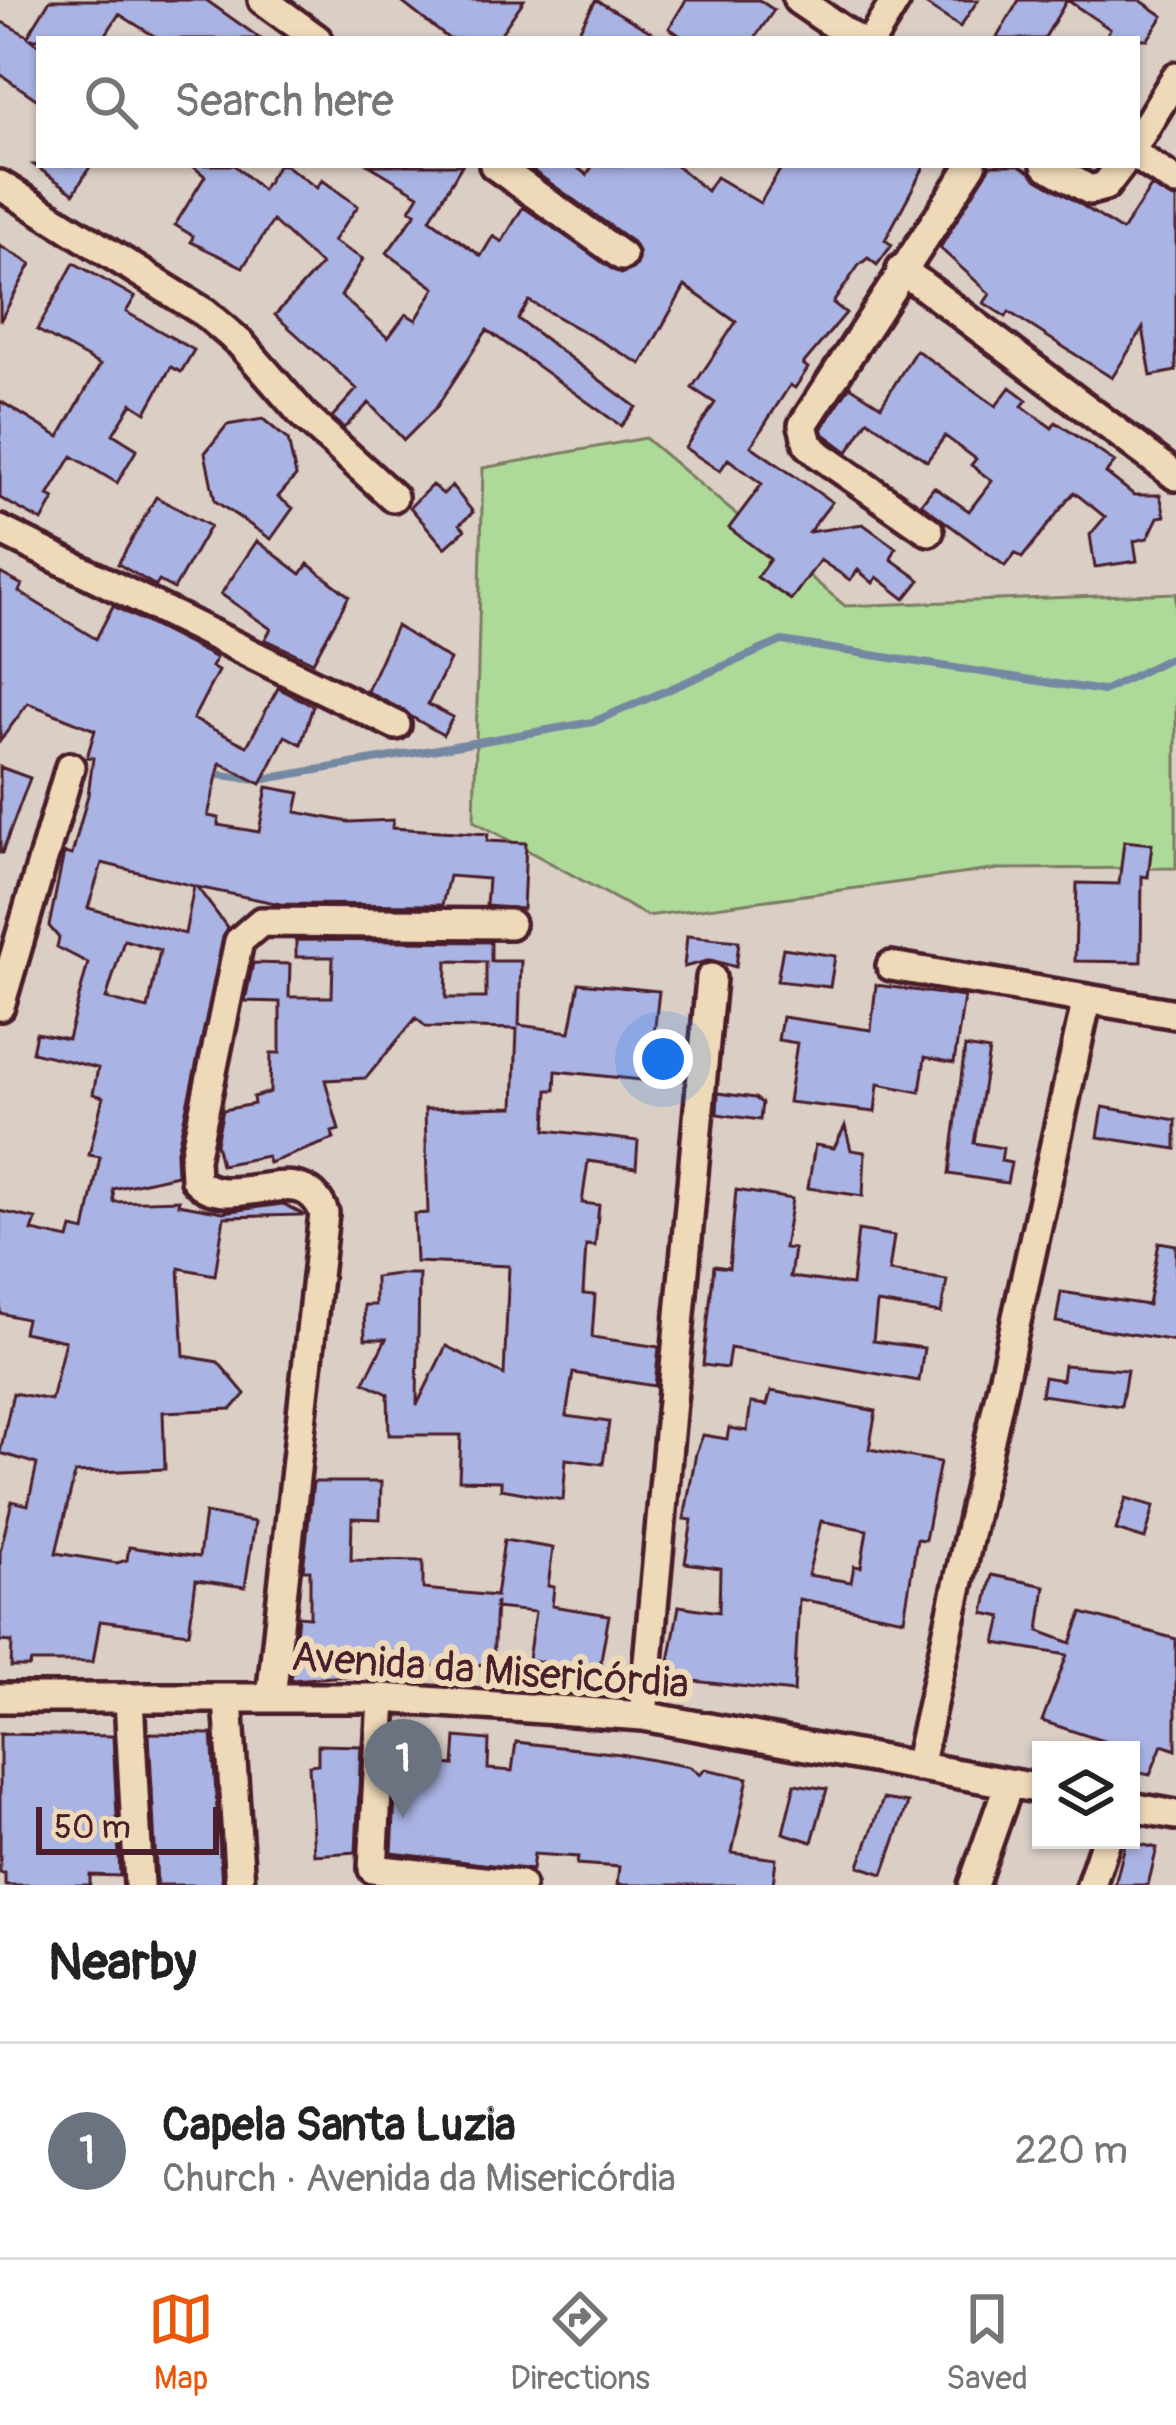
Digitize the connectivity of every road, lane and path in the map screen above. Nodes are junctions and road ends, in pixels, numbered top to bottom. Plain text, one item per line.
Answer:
1 (263, 0) edge
2 (798, 0) edge
3 (896, 0) edge
4 (313, 36) edge
5 (851, 36) edge
6 (874, 36) edge
7 (1176, 77) edge
8 (1140, 136) edge
9 (1140, 158) edge
10 (498, 168) edge
11 (970, 168) edge
12 (1051, 168) edge
13 (1119, 168) edge
14 (1176, 182) edge
15 (0, 185) edge
16 (622, 256) dead end
17 (901, 269) junction
18 (1176, 476) edge
19 (394, 497) dead end
20 (0, 530) edge
21 (929, 531) dead end
22 (396, 725) dead end
23 (70, 767) dead end
24 (510, 924) dead end
25 (891, 966) dead end
26 (711, 978) dead end
27 (1087, 999) junction
28 (0, 1006) edge
29 (1176, 1014) edge
30 (271, 1697) junction
31 (0, 1698) edge
32 (129, 1699) junction
33 (382, 1699) junction
34 (228, 1700) junction
35 (643, 1716) junction
36 (918, 1767) junction
37 (1009, 1783) junction
38 (1032, 1787) edge
39 (1140, 1809) edge
40 (1176, 1815) edge
41 (1103, 1849) edge
42 (458, 1882) edge
43 (139, 1885) edge
44 (239, 1885) edge
45 (520, 1885) edge
46 (973, 1885) edge
47 (1091, 1885) edge

1 - 4 street
2 - 5 street
3 - 6 street
7 - 8 street
9 - 14 street
10 - 16 street
11 - 17 street
12 - 13 street
15 - 19 street
17 - 18 street
17 - 21 street
20 - 22 street
23 - 28 street
24 - 30 street
25 - 27 street
26 - 35 street
27 - 29 street
27 - 36 street
30 - 33 street, Avenida da Misericórdia
30 - 34 street, Avenida da Misericórdia
31 - 32 street, Avenida da Misericórdia
32 - 34 street, Avenida da Misericórdia
32 - 43 street
33 - 35 street, Avenida da Misericórdia
33 - 42 street
34 - 44 street
35 - 36 street, Avenida da Misericórdia
36 - 37 street, Avenida da Misericórdia
37 - 38 street, Avenida da Misericórdia
37 - 46 street
39 - 40 street
41 - 47 street
42 - 45 street

